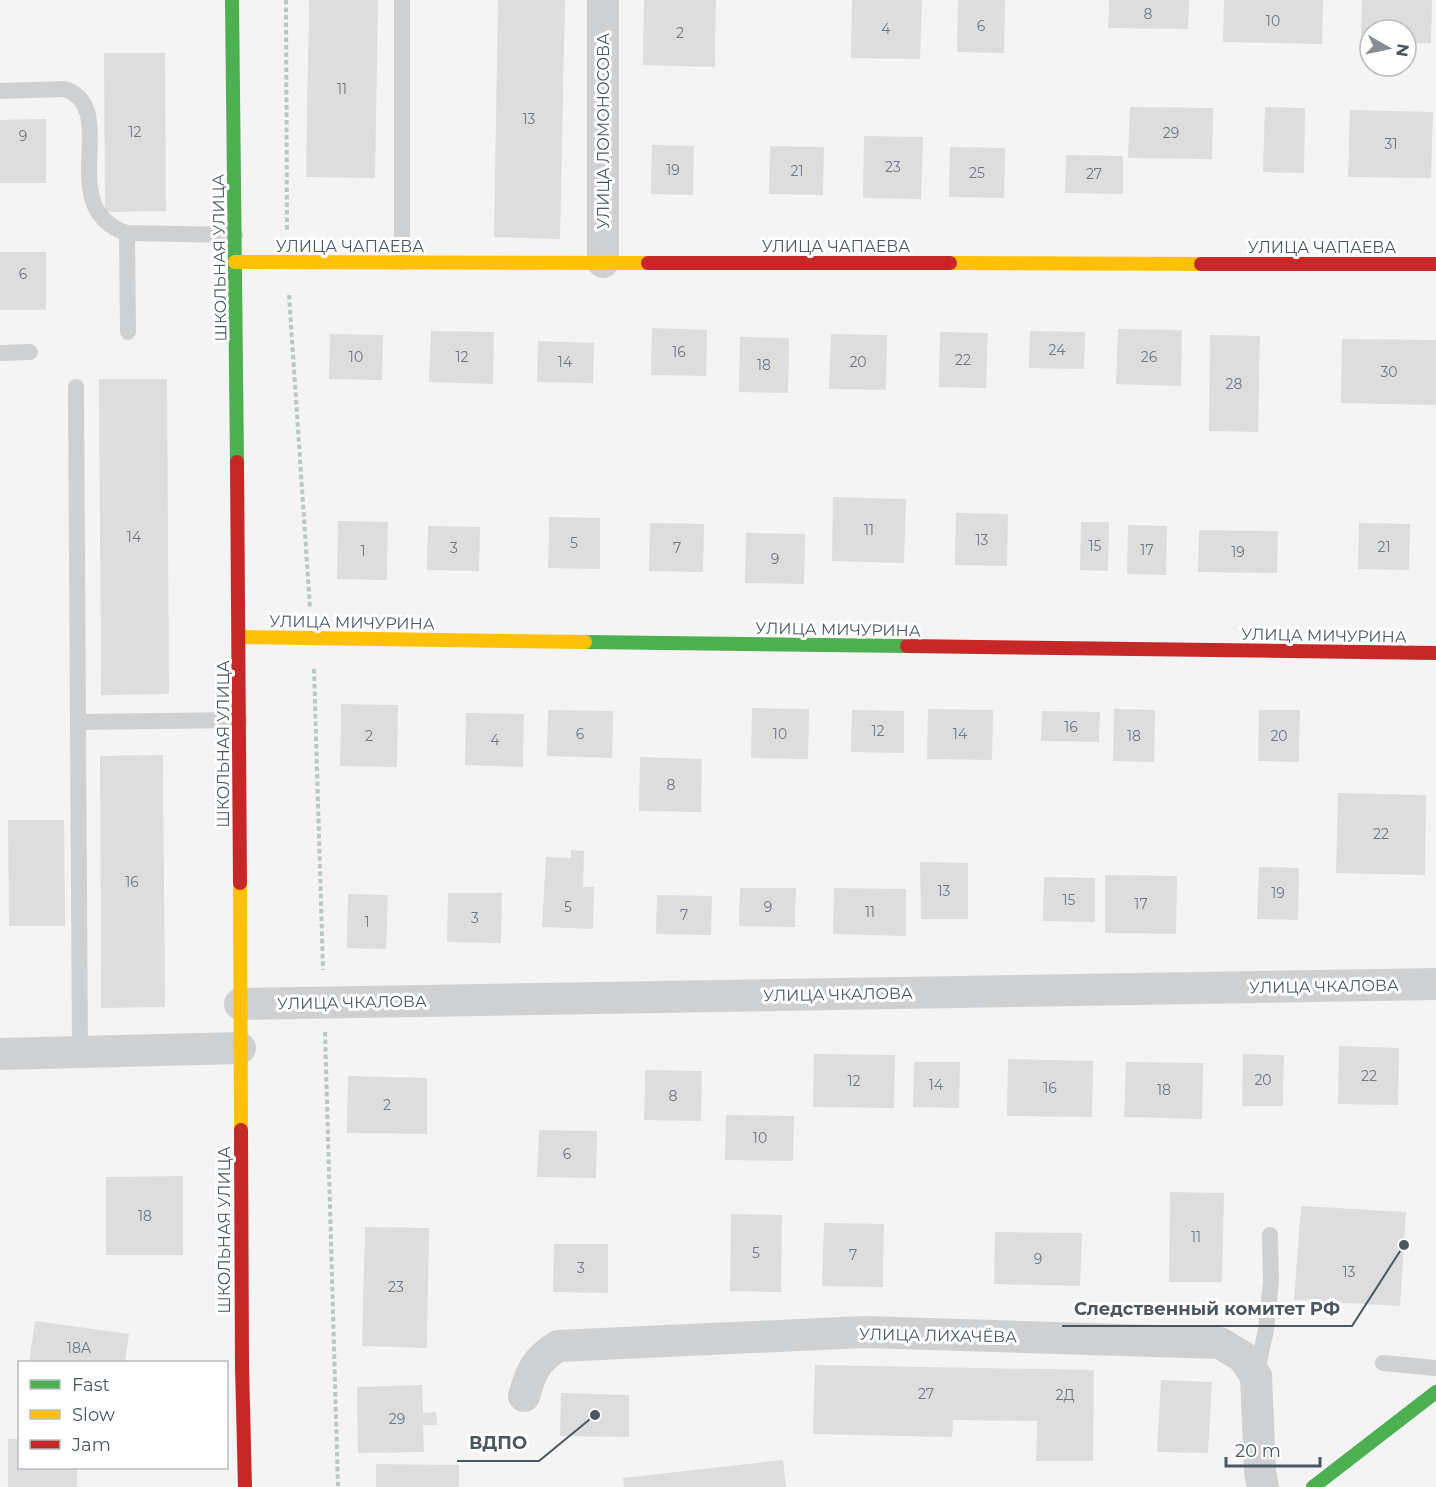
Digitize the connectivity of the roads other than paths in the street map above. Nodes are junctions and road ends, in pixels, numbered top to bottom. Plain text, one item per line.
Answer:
1 (232, 0) edge
2 (402, 0) edge
3 (603, 0) edge
4 (0, 91) edge
5 (127, 233) junction
6 (235, 235) junction
7 (236, 262) junction
8 (402, 262) junction
9 (603, 262) junction
10 (1436, 264) edge
11 (128, 333) dead end
12 (30, 352) dead end
13 (0, 353) edge
14 (76, 387) dead end
15 (239, 637) junction
16 (1436, 653) edge
17 (239, 720) junction
18 (78, 722) junction
19 (1436, 984) edge
20 (240, 1004) junction
21 (240, 1048) junction
22 (80, 1052) junction
23 (0, 1054) edge
24 (1270, 1235) dead end
25 (1383, 1362) dead end
26 (1436, 1368) edge
27 (1256, 1376) junction
28 (1436, 1392) edge
29 (524, 1396) dead end
30 (245, 1487) edge
31 (1263, 1487) edge
32 (1313, 1487) edge

1 - 6 street, ШКОЛЬНАЯ УЛИЦА
2 - 8 lane
3 - 9 street, УЛИЦА ЛОМОНОСОВА
4 - 5 lane
5 - 6 lane
5 - 11 lane
6 - 7 street, ШКОЛЬНАЯ УЛИЦА
7 - 8 street, УЛИЦА ЧАПАЕВА
7 - 15 street, ШКОЛЬНАЯ УЛИЦА
8 - 9 street, УЛИЦА ЧАПАЕВА
9 - 10 street, УЛИЦА ЧАПАЕВА
12 - 13 lane
14 - 18 lane
15 - 16 street, УЛИЦА МИЧУРИНА
15 - 17 street, ШКОЛЬНАЯ УЛИЦА
17 - 18 lane
17 - 20 street, ШКОЛЬНАЯ УЛИЦА
18 - 22 lane
19 - 20 street, УЛИЦА ЧКАЛОВА
20 - 21 street, ШКОЛЬНАЯ УЛИЦА
21 - 22 street
21 - 30 street, ШКОЛЬНАЯ УЛИЦА
22 - 23 street
24 - 27 lane
25 - 26 lane
27 - 29 street, УЛИЦА ЛИХАЧЁВА
27 - 31 street
28 - 32 street

